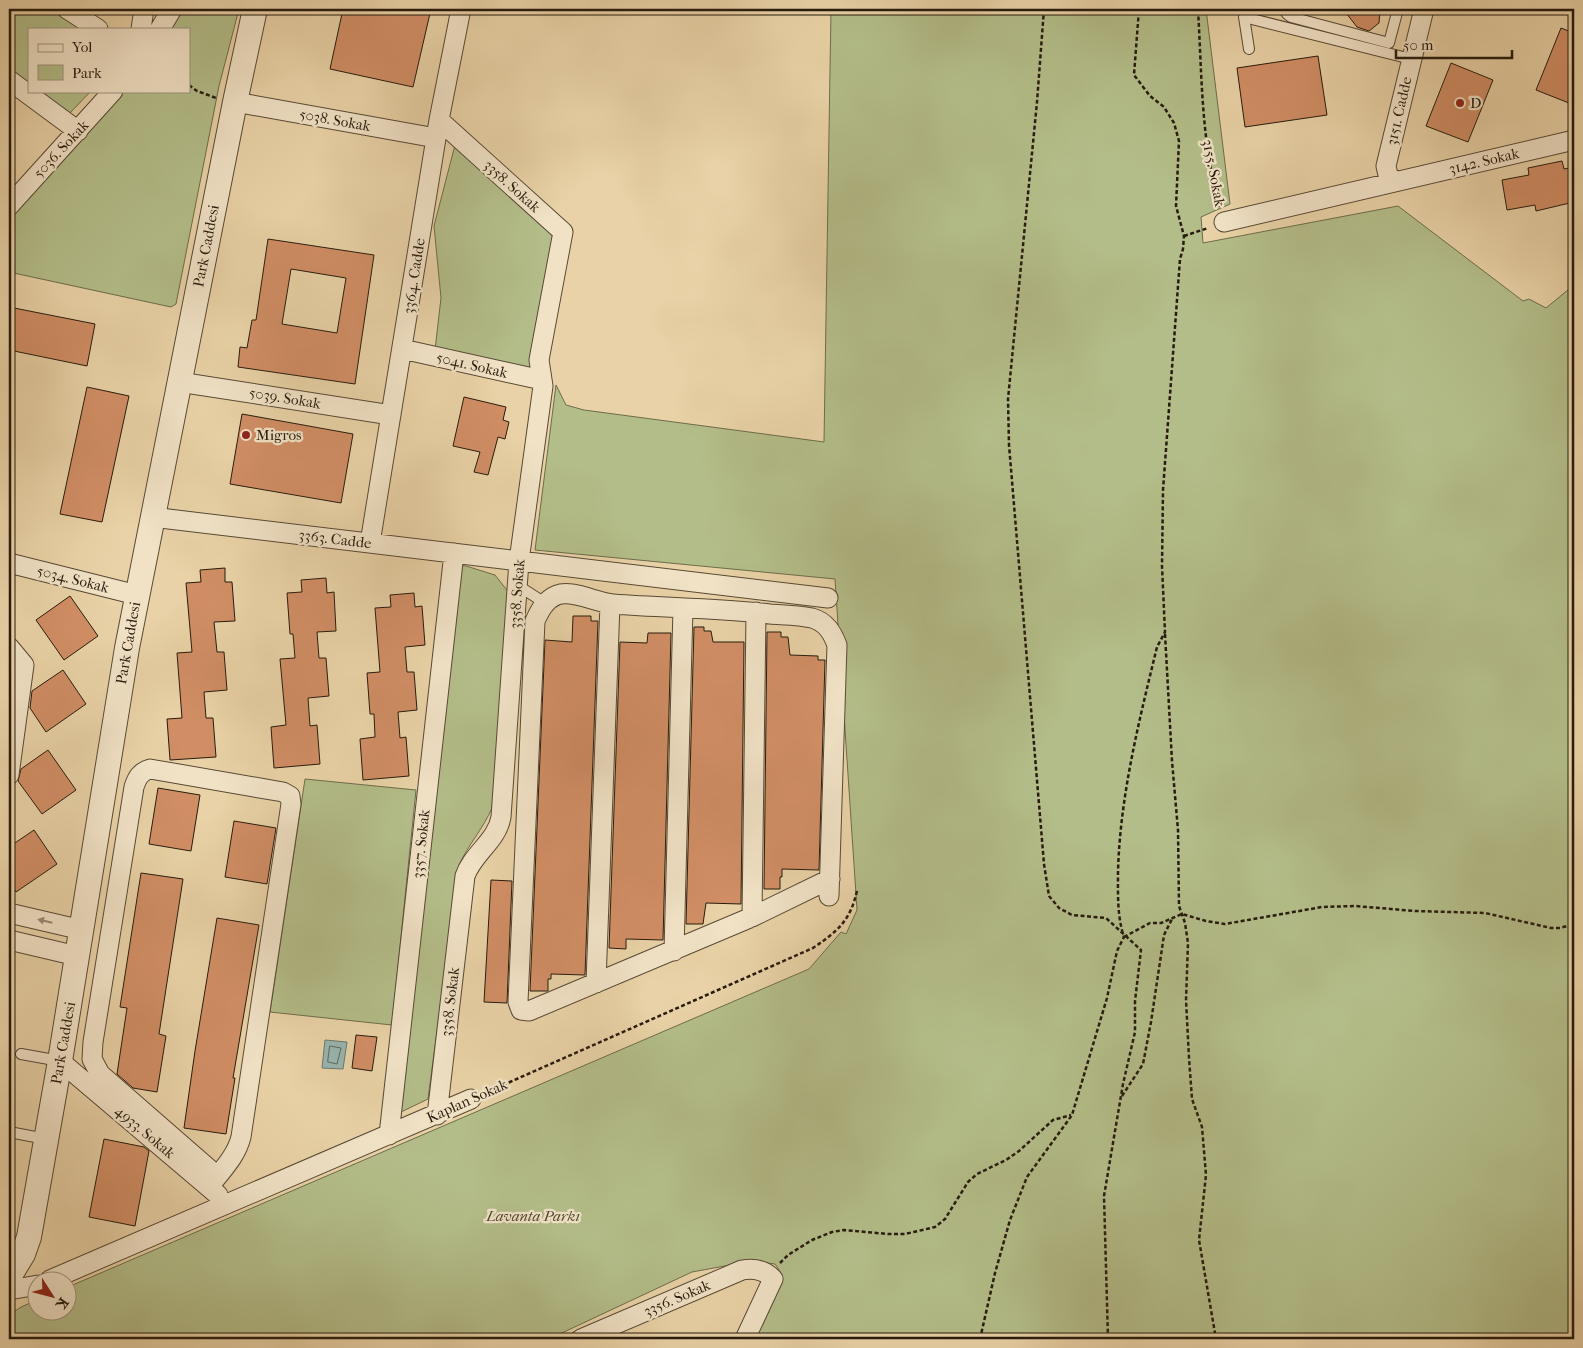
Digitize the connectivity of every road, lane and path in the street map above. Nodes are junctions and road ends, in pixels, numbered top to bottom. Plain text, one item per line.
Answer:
1 (144, 9) edge
2 (172, 9) edge
3 (255, 9) edge
4 (461, 9) edge
5 (1044, 9) edge
6 (1139, 9) edge
7 (1284, 9) edge
8 (1398, 9) edge
9 (1424, 9) edge
10 (70, 10) edge
11 (1198, 10) dead end
12 (97, 28) edge
13 (141, 28) edge
14 (161, 28) edge
15 (1249, 49) dead end
16 (1411, 59) junction
17 (9, 80) edge
18 (190, 86) edge
19 (112, 92) edge
20 (234, 102) junction
21 (438, 129) junction
22 (78, 132) junction
23 (1574, 140) edge
24 (1394, 182) junction
25 (9, 206) edge
26 (1224, 222) junction
27 (1184, 236) junction
28 (402, 349) junction
29 (542, 380) junction
30 (179, 382) junction
31 (391, 415) junction
32 (152, 517) junction
33 (370, 543) junction
34 (454, 553) junction
35 (519, 561) junction
36 (9, 563) edge
37 (517, 584) junction
38 (137, 595) junction
39 (828, 598) dead end
40 (545, 603) junction
41 (610, 604) junction
42 (683, 608) junction
43 (756, 612) junction
44 (1165, 632) junction
45 (9, 647) edge
46 (9, 775) edge
47 (857, 891) dead end
48 (9, 913) edge
49 (1182, 914) junction
50 (752, 917) junction
51 (1172, 917) junction
52 (1574, 924) edge
53 (82, 930) junction
54 (1124, 936) junction
55 (9, 940) edge
56 (674, 950) junction
57 (78, 956) junction
58 (596, 983) junction
59 (21, 1054) dead end
60 (60, 1060) junction
61 (1121, 1098) junction
62 (471, 1099) joint
63 (437, 1115) junction
64 (1072, 1115) junction
65 (9, 1132) edge
66 (390, 1136) junction
67 (46, 1139) junction
68 (213, 1181) junction
69 (228, 1204) junction
70 (73, 1270) edge
71 (9, 1277) edge
72 (770, 1277) junction
73 (28, 1287) edge
74 (9, 1290) edge
75 (581, 1339) edge
76 (745, 1339) edge
77 (980, 1339) edge
78 (1108, 1339) edge
79 (1216, 1339) edge

1 - 13 street
2 - 14 street
3 - 20 street, Park Caddesi
4 - 21 street, 3364. Cadde
5 - 54 path
6 - 27 path
7 - 8 lane
9 - 16 street, 3151. Cadde
10 - 12 street
11 - 26 path, 3155. Sokak
15 - 16 lane
16 - 24 street, 3151. Cadde
17 - 22 street
18 - 20 path
19 - 22 street, 5036. Sokak
20 - 21 street, 5038. Sokak
20 - 30 street, Park Caddesi
21 - 28 street, 3364. Cadde
21 - 29 street, 3358. Sokak
22 - 25 street, 5036. Sokak
23 - 24 street, 3142. Sokak
24 - 26 street, 3155. Sokak
26 - 27 path
27 - 44 path
28 - 29 street, 5041. Sokak
28 - 31 street, 3364. Cadde
29 - 35 street, 3358. Sokak
30 - 31 street, 5039. Sokak
30 - 32 street, Park Caddesi
31 - 33 street, 3364. Cadde
32 - 33 street, 3363. Cadde
32 - 38 street, Park Caddesi
33 - 34 street, 3363. Cadde
34 - 35 street, 3363. Cadde
34 - 66 street, 3357. Sokak
35 - 37 street, 3358. Sokak
35 - 39 street, 3363. Cadde
36 - 38 street, 5034. Sokak
37 - 40 lane
37 - 63 street, 3358. Sokak
38 - 53 street, Park Caddesi
40 - 41 street
40 - 58 street
41 - 42 street
41 - 58 street
42 - 43 street
42 - 56 street
43 - 50 street
43 - 50 street
44 - 49 path
44 - 54 path
45 - 46 street
47 - 62 path, Kaplan Sokak
53 -> 48 street
49 - 51 path
49 - 52 path
49 - 79 path
50 - 56 street
51 - 54 path
51 - 61 path
53 - 57 street, Park Caddesi
54 - 61 path
54 - 64 path
55 - 57 street
56 - 58 street
57 - 60 street, Park Caddesi
59 - 60 lane
60 - 67 street, Park Caddesi
60 - 68 street, 4933. Sokak
61 - 78 path
62 - 63 street, Kaplan Sokak
63 - 66 street, Kaplan Sokak
64 - 72 path
64 - 77 path
65 - 67 lane
66 - 69 street, Kaplan Sokak
67 - 71 street, Park Caddesi
68 - 68 street
68 - 69 street, 4933. Sokak
69 - 70 street, Kaplan Sokak
72 - 75 street, 3356. Sokak
72 - 76 street
73 - 74 street

